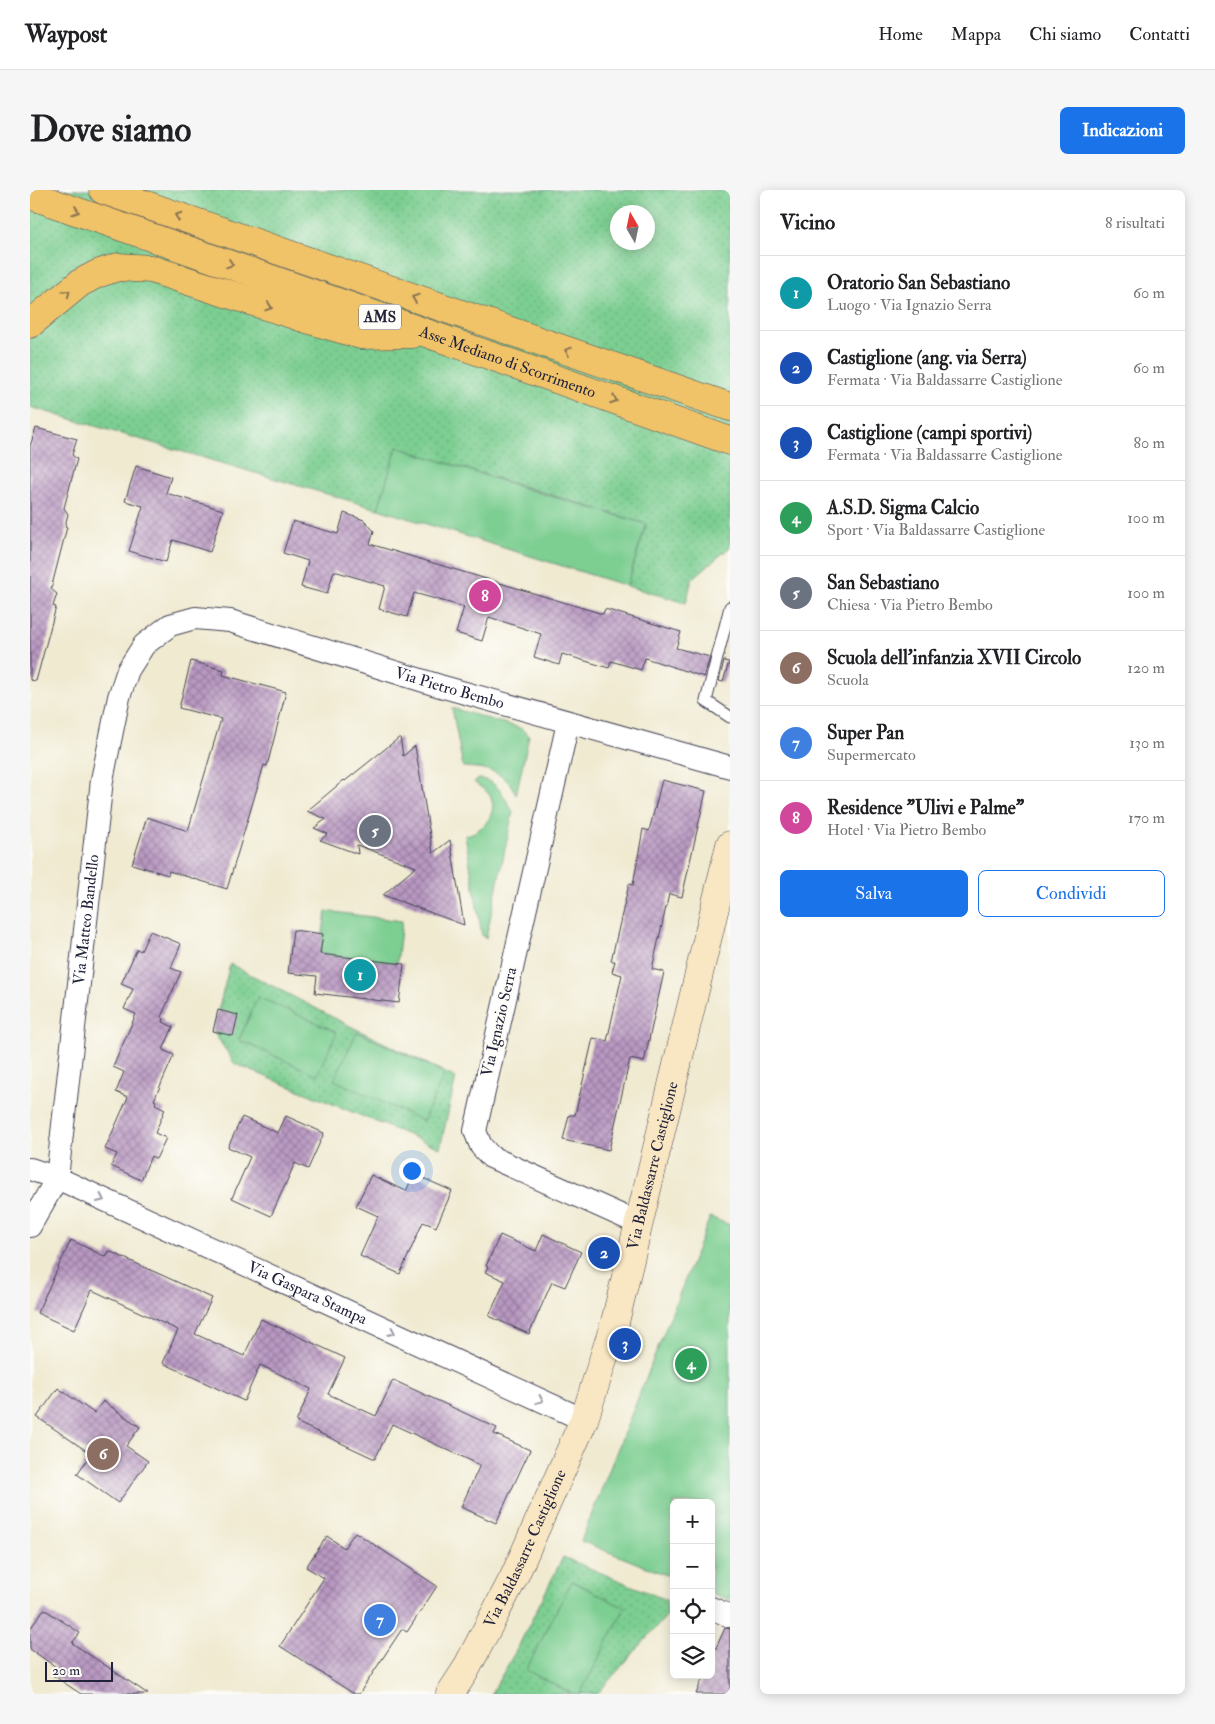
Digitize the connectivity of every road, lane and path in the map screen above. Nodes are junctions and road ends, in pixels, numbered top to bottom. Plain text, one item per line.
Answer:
1 (103, 190) edge
2 (30, 195) edge
3 (30, 324) edge
4 (429, 334) junction
5 (682, 390) junction
6 (730, 396) edge
7 (730, 406) edge
8 (676, 422) junction
9 (730, 441) edge
10 (730, 460) edge
11 (730, 607) edge
12 (170, 625) joint
13 (730, 717) edge
14 (568, 723) junction
15 (730, 767) edge
16 (730, 845) edge
17 (30, 1168) edge
18 (57, 1178) junction
19 (640, 1224) junction
20 (30, 1226) edge
21 (584, 1420) junction
22 (715, 1610) edge
23 (730, 1616) edge
24 (450, 1694) edge

5 -> 1 highway, Asse Mediano di Scorrimento / AMS
2 -> 4 highway, Asse Mediano di Scorrimento / AMS
3 -> 4 highway
4 -> 8 highway, Asse Mediano di Scorrimento / AMS
5 - 6 highway
5 - 7 highway, Asse Mediano di Scorrimento / AMS
8 - 9 highway, Asse Mediano di Scorrimento / AMS
8 - 10 highway
11 - 13 lane
12 - 14 street, Via Pietro Bembo
12 - 18 street, Via Matteo Bandello
14 - 15 street, Via Pietro Bembo
14 - 19 street, Via Ignazio Serra
16 - 19 main road, Via Baldassarre Castiglione
17 - 18 street, Via Gaspara Stampa
18 - 20 street, Via Matteo Bandello
18 -> 21 street, Via Gaspara Stampa
19 - 21 main road, Via Baldassarre Castiglione
21 - 24 main road, Via Baldassarre Castiglione
22 - 23 street

